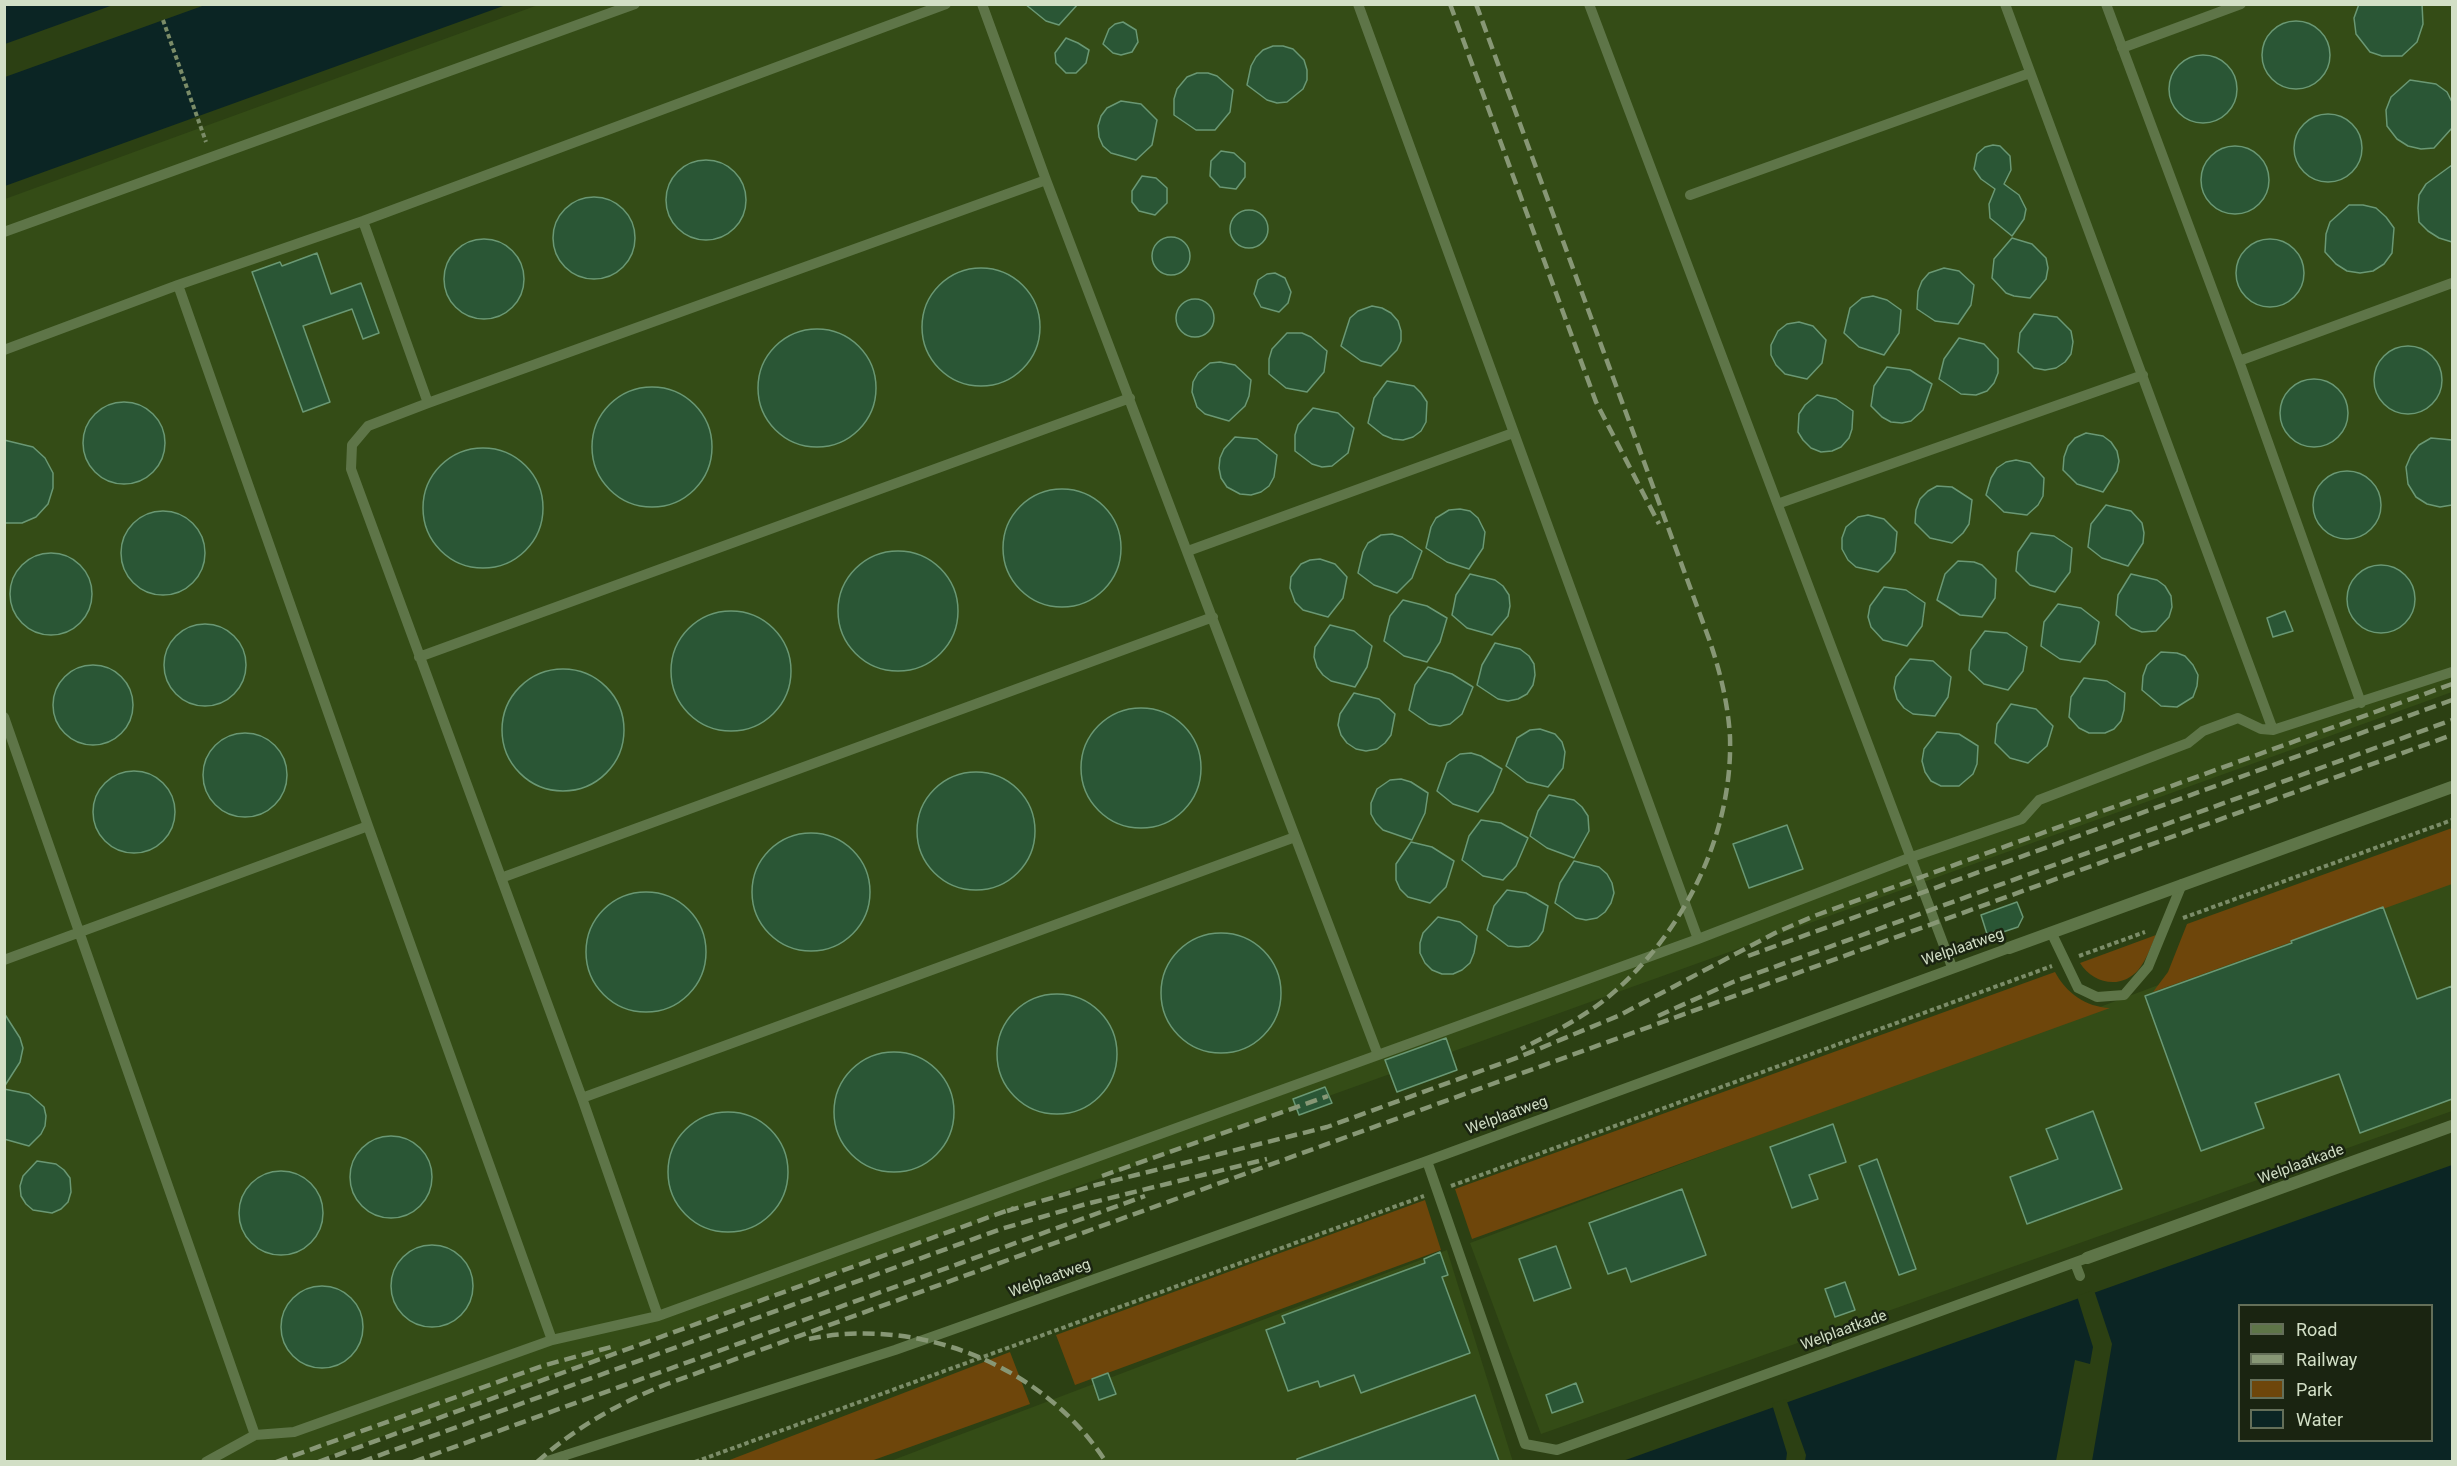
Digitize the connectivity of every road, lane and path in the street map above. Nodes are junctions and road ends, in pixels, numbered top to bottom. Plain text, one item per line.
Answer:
1 (635, 4) edge
2 (946, 4) edge
3 (982, 4) edge
4 (1358, 4) edge
5 (1589, 4) edge
6 (2005, 4) edge
7 (2106, 4) edge
8 (2241, 4) edge
9 (163, 20) dead end
10 (2122, 48) junction
11 (2030, 73) junction
12 (211, 157) junction
13 (1046, 180) junction
14 (1690, 195) dead end
15 (363, 221) junction
16 (4, 232) edge
17 (2452, 283) edge
18 (178, 285) junction
19 (4, 350) edge
20 (2239, 361) junction
21 (2143, 375) junction
22 (1130, 398) junction
23 (428, 403) junction
24 (1513, 433) junction
25 (1783, 502) dead end
26 (1188, 551) junction
27 (1213, 617) junction
28 (419, 657) junction
29 (2452, 672) edge
30 (2361, 703) junction
31 (4, 717) edge
32 (2273, 730) junction
33 (2452, 788) edge
34 (2452, 820) edge
35 (368, 826) junction
36 (1295, 837) junction
37 (1909, 858) junction
38 (501, 878) junction
39 (2182, 884) junction
40 (2166, 925) junction
41 (81, 932) junction
42 (2051, 932) junction
43 (1698, 939) junction
44 (2009, 948) joint
45 (4, 960) edge
46 (2063, 962) junction
47 (1952, 967) junction
48 (1378, 1055) junction
49 (582, 1098) junction
50 (2452, 1126) edge
51 (1427, 1161) junction
52 (1437, 1191) junction
53 (2081, 1261) junction
54 (2080, 1276) dead end
55 (658, 1316) junction
56 (552, 1340) junction
57 (255, 1435) junction
58 (562, 1458) edge
59 (206, 1461) edge
60 (545, 1461) edge
61 (695, 1461) edge

1 - 12 lane
2 - 15 lane
3 - 13 lane
4 - 24 lane
5 - 37 lane
6 - 11 lane
7 - 10 lane
8 - 10 lane
9 - 12 path
10 - 20 lane
11 - 14 lane
11 - 21 lane
12 - 16 lane
13 - 22 lane
13 - 23 lane
15 - 18 lane
15 - 23 lane
17 - 20 lane
18 - 19 lane
18 - 35 lane
20 - 30 lane
21 - 25 lane
21 - 32 lane
22 - 26 lane
22 - 28 lane
23 - 28 lane
24 - 26 lane
24 - 43 lane
26 - 27 lane
27 - 36 lane
27 - 38 lane
28 - 38 lane
29 - 30 lane
30 - 32 lane
31 - 41 lane
32 - 37 lane
33 - 39 street, Welplaatweg
34 - 40 path
35 - 41 lane
35 - 56 lane
36 - 48 lane
36 - 49 lane
37 - 43 lane
37 - 47 lane
38 - 49 lane
39 - 40 lane
39 - 42 street, Welplaatweg
40 - 46 path
40 - 46 lane
41 - 45 lane
41 - 57 lane
42 - 44 street, Welplaatweg
42 - 46 lane
43 - 48 lane
44 - 47 lane, Welplaatweg
46 - 52 path
47 - 51 lane, Welplaatweg
48 - 55 lane
49 - 55 lane
50 - 53 street, Welplaatkade
51 - 52 lane, Welplaatkade
51 - 58 lane, Welplaatweg
52 - 53 lane, Welplaatkade
52 - 61 path
53 - 54 lane
55 - 56 lane
56 - 57 lane
57 - 59 lane
58 - 60 lane, Welplaatweg

